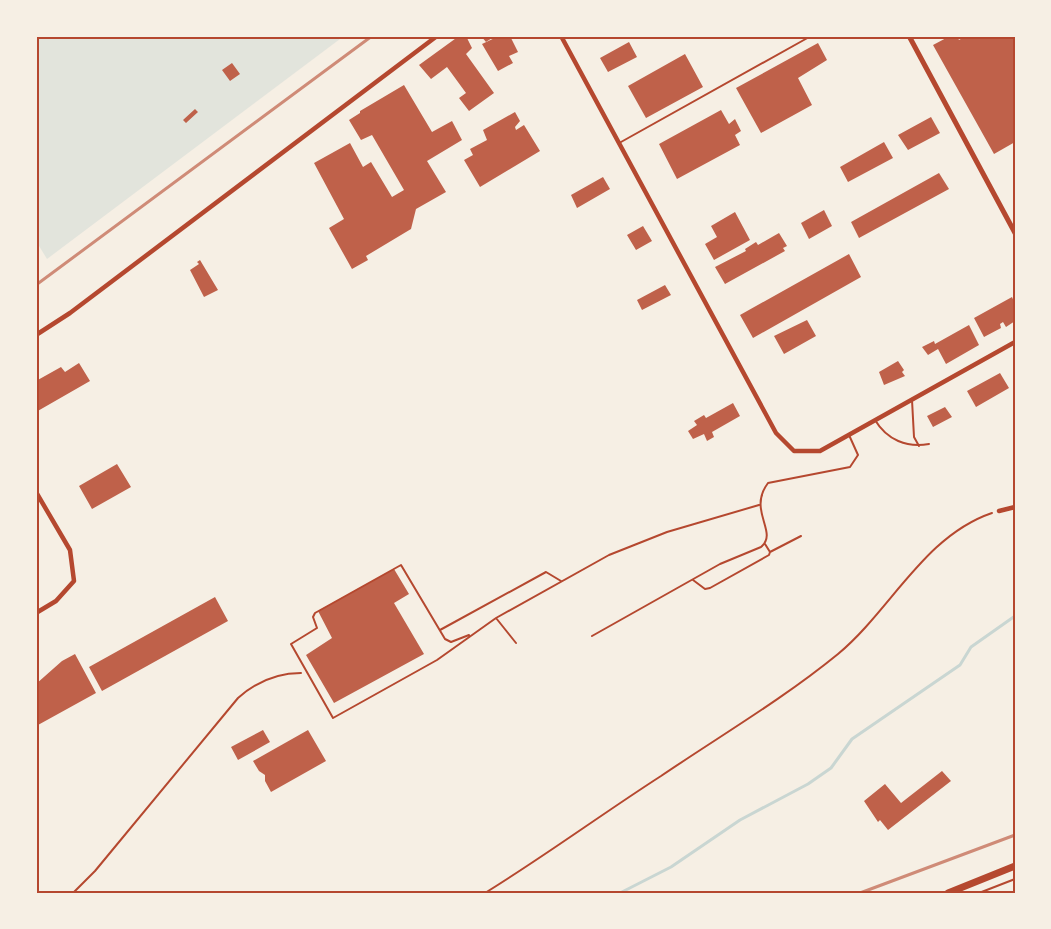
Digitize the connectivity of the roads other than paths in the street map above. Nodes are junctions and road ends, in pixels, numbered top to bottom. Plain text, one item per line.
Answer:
1 (437, 36) edge
2 (561, 36) edge
3 (811, 36) edge
4 (909, 36) edge
5 (619, 143) junction
6 (1015, 233) edge
7 (36, 335) edge
8 (1015, 342) edge
9 (912, 400) junction
10 (876, 420) junction
11 (849, 435) junction
12 (929, 444) dead end
13 (919, 446) junction
14 (36, 492) edge
15 (759, 505) junction
16 (1015, 507) edge
17 (999, 511) road end
18 (802, 536) dead end
19 (765, 544) junction
20 (770, 552) junction
21 (693, 580) junction
22 (561, 581) junction
23 (36, 613) edge
24 (496, 618) junction
25 (439, 631) junction
26 (469, 635) junction
27 (592, 636) dead end
28 (516, 643) dead end
29 (1015, 866) edge
30 (948, 893) edge

1 - 7 street
2 - 5 street
3 - 5 lane
4 - 6 street
5 - 11 street
8 - 9 street
9 - 10 street
9 - 13 lane
10 - 11 street
10 - 13 lane
11 - 15 lane
12 - 13 lane
14 - 23 street
15 - 19 lane
15 - 22 lane
16 - 17 street
18 - 20 lane
19 - 20 lane
19 - 21 lane
20 - 21 lane
21 - 27 lane
22 - 24 lane
22 - 25 lane
24 - 26 lane
24 - 28 lane
25 - 26 lane
25 - 26 lane
29 - 30 main road

